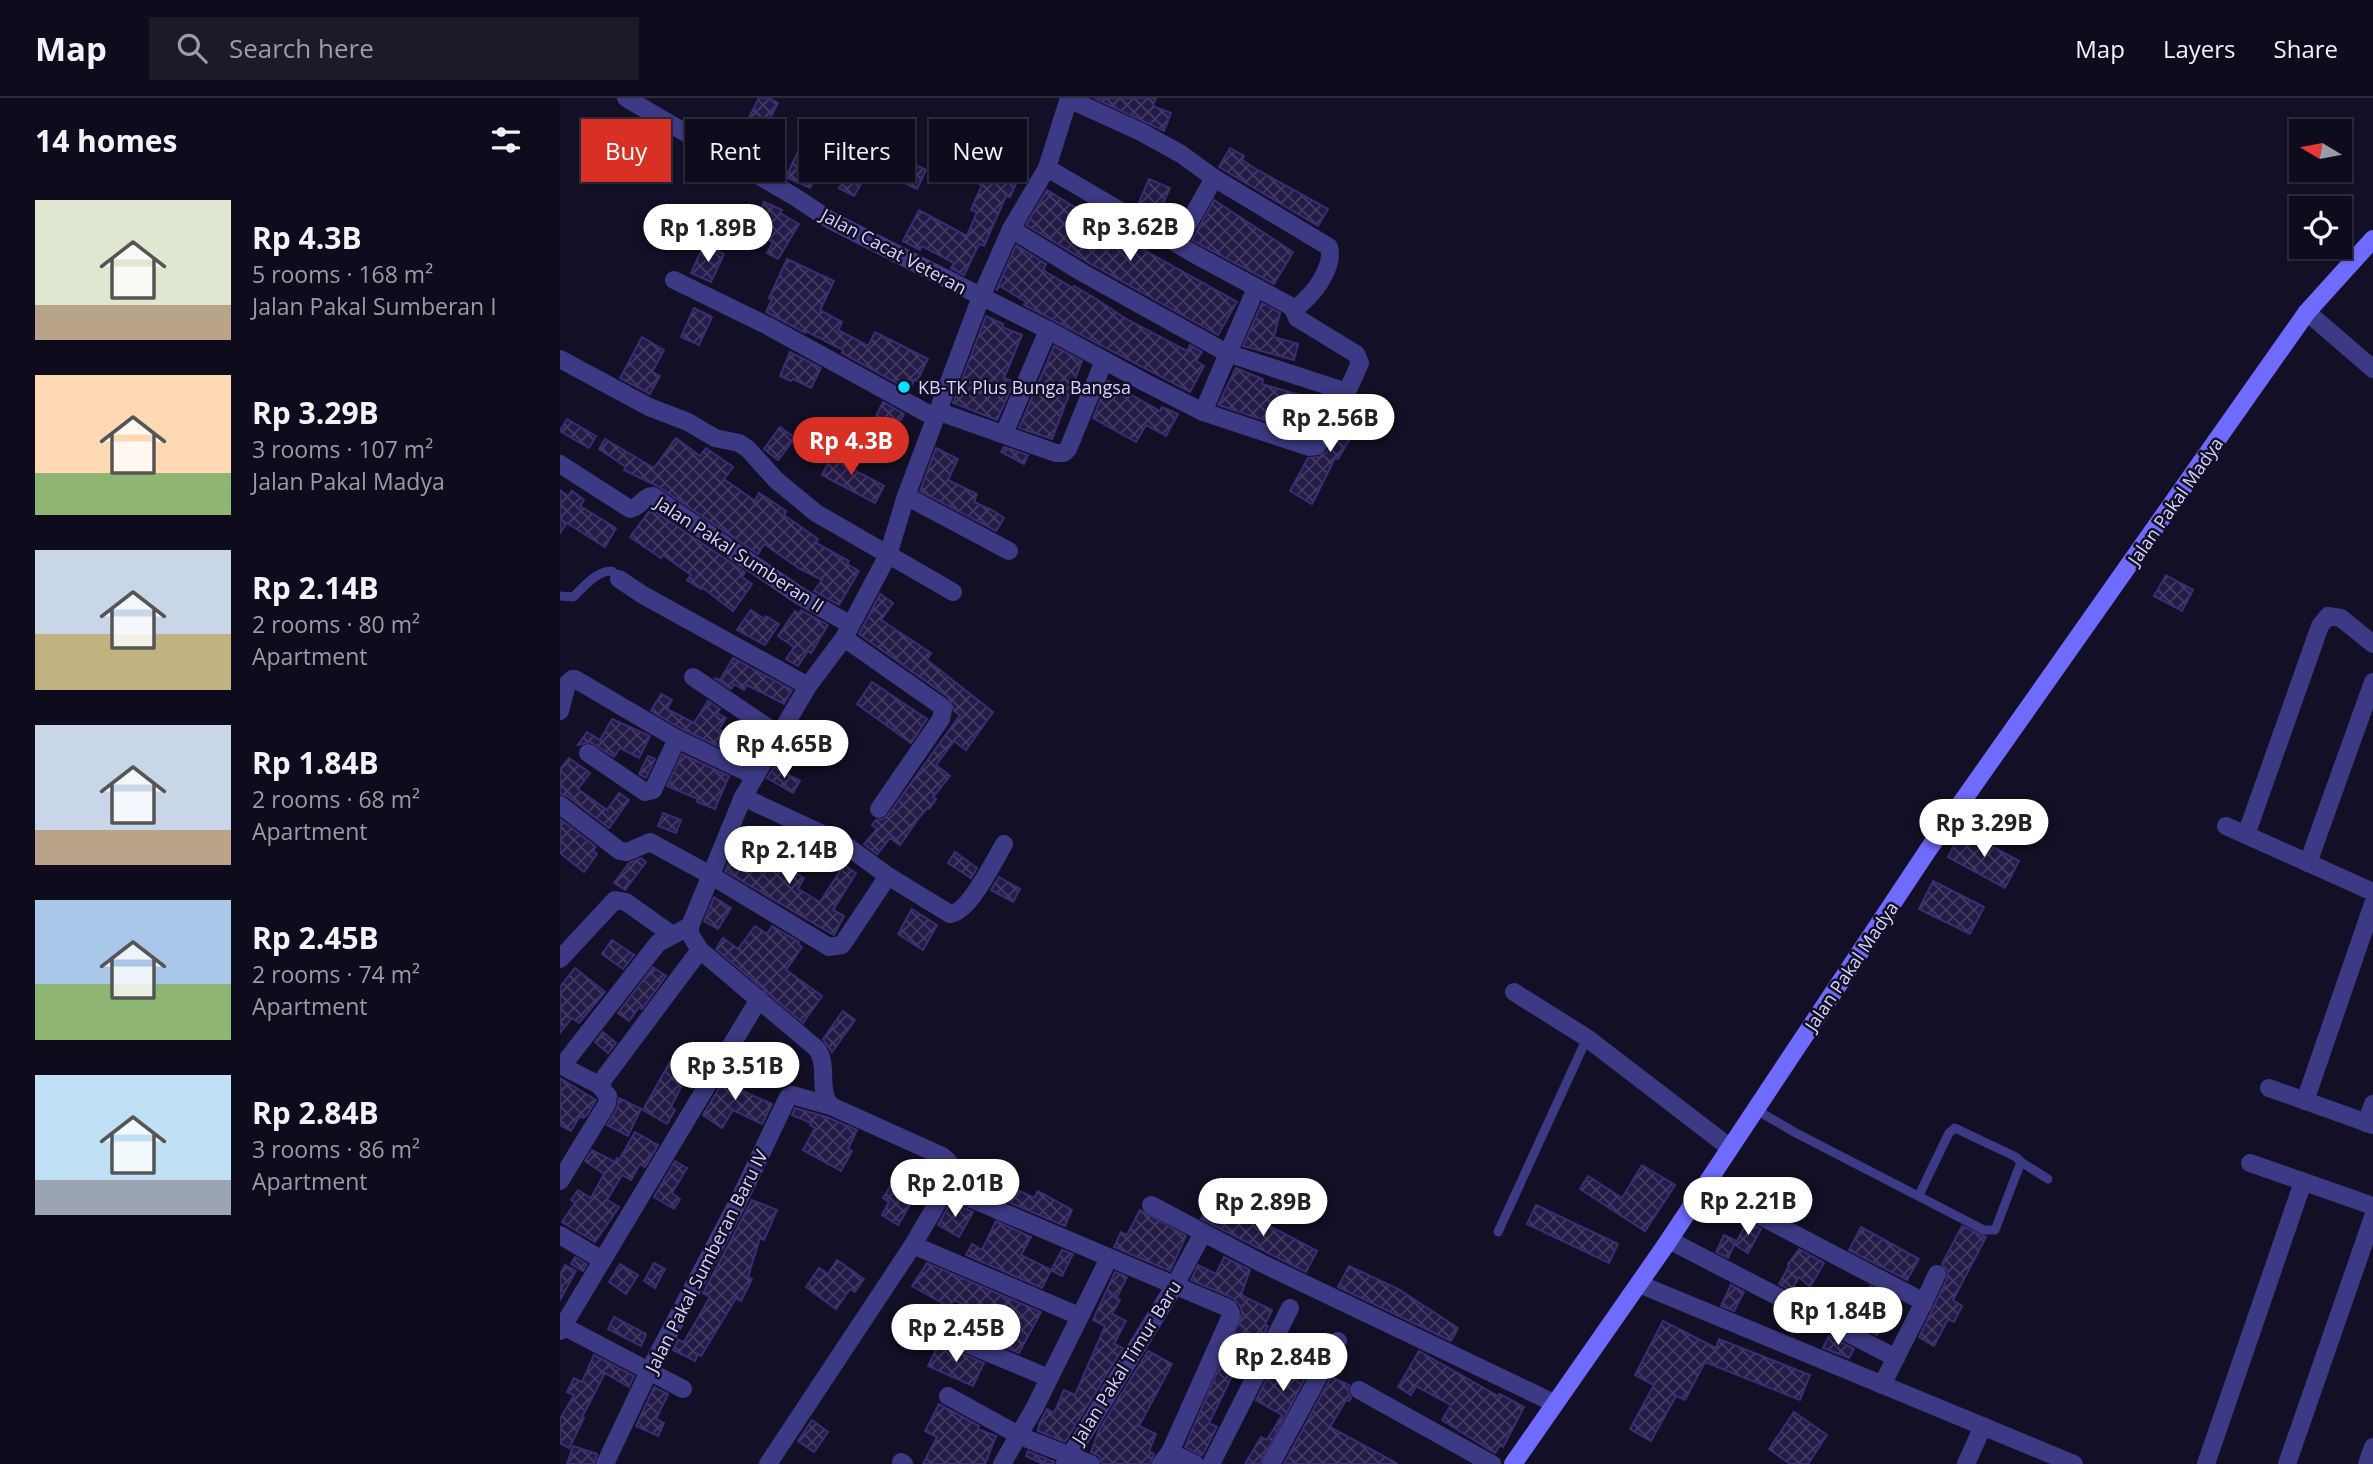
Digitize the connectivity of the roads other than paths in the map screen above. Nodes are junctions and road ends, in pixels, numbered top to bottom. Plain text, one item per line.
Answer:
1 (626, 98) edge
2 (1069, 99) edge
3 (1047, 168) junction
4 (1214, 178) junction
5 (1011, 229) junction
6 (2373, 239) edge
7 (1177, 244) junction
8 (674, 280) dead end
9 (1256, 288) junction
10 (981, 297) junction
11 (1294, 308) junction
12 (2306, 312) junction
13 (1048, 330) junction
14 (1227, 353) junction
15 (560, 359) edge
16 (1104, 360) junction
17 (2373, 369) edge
18 (1347, 392) junction
19 (1203, 412) junction
20 (936, 414) junction
21 (1004, 434) junction
22 (560, 464) edge
23 (906, 496) junction
24 (1009, 551) dead end
25 (888, 555) junction
26 (619, 579) joint
27 (953, 592) dead end
28 (560, 596) edge
29 (848, 632) junction
30 (2373, 644) edge
31 (693, 677) dead end
32 (2373, 682) edge
33 (808, 686) junction
34 (560, 711) edge
35 (779, 735) junction
36 (677, 739) junction
37 (588, 753) dead end
38 (755, 776) junction
39 (743, 797) junction
40 (560, 805) edge
41 (880, 809) dead end
42 (2225, 826) dead end
43 (2246, 835) junction
44 (1004, 844) dead end
45 (2308, 863) junction
46 (712, 876) junction
47 (888, 876) junction
48 (2372, 890) edge
49 (690, 926) junction
50 (671, 934) junction
51 (700, 950) junction
52 (560, 959) edge
53 (1514, 992) dead end
54 (759, 999) junction
55 (1587, 1038) junction
56 (561, 1065) edge
57 (599, 1086) junction
58 (2269, 1088) dead end
59 (2305, 1101) junction
60 (2373, 1104) edge
61 (831, 1106) junction
62 (1755, 1109) junction
63 (2370, 1124) edge
64 (1729, 1147) junction
65 (2021, 1162) junction
66 (2250, 1163) dead end
67 (2048, 1179) dead end
68 (560, 1181) edge
69 (2304, 1182) junction
70 (1705, 1187) junction
71 (946, 1188) junction
72 (1919, 1195) junction
73 (1151, 1205) dead end
74 (2373, 1206) edge
75 (2373, 1217) edge
76 (1498, 1232) dead end
77 (1203, 1233) junction
78 (560, 1235) edge
79 (1669, 1240) junction
80 (913, 1245) junction
81 (1110, 1258) junction
82 (602, 1260) junction
83 (1937, 1274) dead end
84 (1639, 1284) junction
85 (1175, 1285) junction
86 (1924, 1301) junction
87 (1290, 1308) dead end
88 (1079, 1316) junction
89 (562, 1328) edge
90 (953, 1338) dead end
91 (1338, 1341) dead end
92 (1896, 1358) junction
93 (649, 1371) junction
94 (1049, 1378) junction
95 (1882, 1385) junction
96 (683, 1389) dead end
97 (1359, 1390) dead end
98 (948, 1396) dead end
99 (1554, 1403) junction
100 (1983, 1426) junction
101 (1020, 1436) junction
102 (2373, 1447) edge
103 (2039, 1457) edge
104 (1166, 1458) edge
105 (1067, 1459) edge
106 (605, 1464) edge
107 (768, 1464) edge
108 (1002, 1464) edge
109 (1091, 1464) edge
110 (1195, 1464) edge
111 (1211, 1464) edge
112 (1270, 1464) edge
113 (1492, 1464) edge
114 (1513, 1464) edge
115 (1966, 1464) edge
116 (2074, 1464) edge
117 (2206, 1464) edge
118 (2287, 1464) edge
119 (2367, 1464) edge

1 - 10 street, Jalan Cacat Veteran
2 - 3 street
2 - 4 street
3 - 5 street
3 - 7 street
4 - 7 street
4 - 11 street
5 - 10 street
5 - 14 street
6 - 12 street, Jalan Pakal Madya
7 - 9 street
8 - 20 street
9 - 11 street
9 - 14 street
10 - 13 street, Jalan Cacat Veteran
10 - 20 street
11 - 18 street
12 - 17 street
12 - 62 street, Jalan Pakal Madya
13 - 16 street, Jalan Cacat Veteran
13 - 21 street
14 - 18 street
14 - 19 street
15 - 25 street
16 - 19 street, Jalan Cacat Veteran
16 - 21 street
18 - 19 street, Jalan Cacat Veteran
20 - 21 street
20 - 23 street
22 - 29 street, Jalan Pakal Sumberan II
23 - 24 street
23 - 25 street
25 - 27 street
25 - 29 street
26 - 28 lane
26 - 33 street
29 - 33 street
29 - 41 street
30 - 43 street
31 - 35 street
32 - 45 street
33 - 35 street
34 - 36 street
35 - 38 street
36 - 37 street
36 - 38 street
38 - 39 street
39 - 46 street
39 - 47 street
40 - 46 street
42 - 43 street
43 - 45 street
44 - 47 street
45 - 48 street
46 - 47 street
46 - 49 street
48 - 59 street
49 - 50 street
49 - 51 street
50 - 52 street
50 - 56 street
51 - 54 street
51 - 57 street
53 - 55 street
54 - 61 street
54 - 82 street
55 - 64 street
55 - 76 lane
56 - 57 street
57 - 68 street
58 - 59 street
59 - 63 street
60 - 63 street
61 - 71 street
61 - 93 street, Jalan Pakal Sumberan Baru IV
62 - 64 street, Jalan Pakal Madya
62 - 72 lane
64 - 70 street, Jalan Pakal Madya
65 - 67 lane
65 - 72 lane
65 - 72 lane
66 - 69 street
69 - 74 street
69 - 117 street
70 - 79 street, Jalan Pakal Madya
70 - 86 street
71 - 80 street
71 - 81 street
73 - 77 street
75 - 118 street
77 - 85 street, Jalan Pakal Timur Baru
77 - 99 street
78 - 82 street
79 - 84 street, Jalan Pakal Madya
79 - 92 street
80 - 88 street
80 - 107 street
81 - 85 street
81 - 88 street
82 - 89 street
83 - 86 street
84 - 95 street
84 - 99 street, Jalan Pakal Madya
85 - 104 street
85 - 105 street, Jalan Pakal Timur Baru
86 - 92 street
87 - 111 street
88 - 94 street
89 - 93 street
90 - 94 street
91 - 112 street
92 - 95 street
93 - 96 street
93 - 106 street, Jalan Pakal Sumberan Baru IV
94 - 101 street
95 - 100 street
97 - 113 street
98 - 101 street
99 - 114 street, Jalan Pakal Madya
100 - 103 street
100 - 115 street
101 - 105 street
101 - 108 street
102 - 119 street
103 - 116 street
104 - 110 street
105 - 109 street, Jalan Pakal Timur Baru

